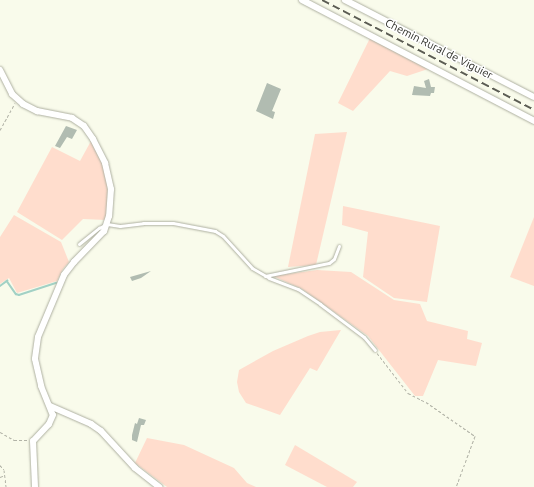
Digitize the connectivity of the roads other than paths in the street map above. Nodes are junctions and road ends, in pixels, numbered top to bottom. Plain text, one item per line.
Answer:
1 (302, 0) edge
2 (345, 0) edge
3 (0, 70) edge
4 (534, 97) edge
5 (534, 121) edge
6 (107, 224) junction
7 (79, 244) dead end
8 (339, 246) dead end
9 (265, 276) junction
10 (375, 350) road end
11 (50, 406) junction
12 (35, 487) edge
13 (159, 487) edge

1 - 5 street
2 - 4 street, Chemin Rural de Viguier
3 - 6 street
6 - 7 lane
6 - 9 lane
6 - 11 street
8 - 9 lane
9 - 10 lane
11 - 12 street
11 - 13 street

